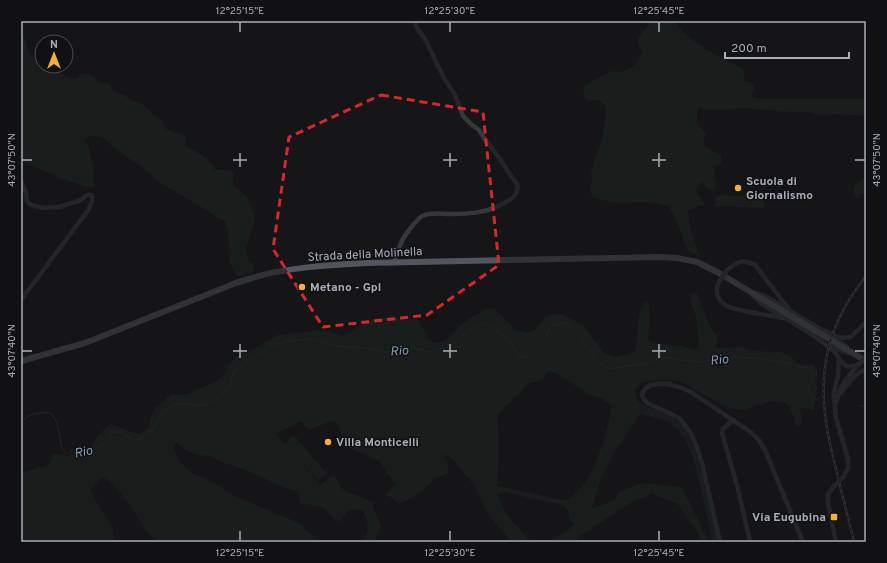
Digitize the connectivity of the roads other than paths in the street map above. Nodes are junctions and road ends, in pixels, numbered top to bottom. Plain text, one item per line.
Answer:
1 (415, 21) edge
2 (21, 181) edge
3 (394, 263) junction
4 (748, 290) junction
5 (21, 300) edge
6 (791, 311) junction
7 (787, 319) junction
8 (866, 322) edge
9 (817, 327) junction
10 (813, 335) junction
11 (854, 354) junction
12 (839, 358) junction
13 (866, 358) edge
14 (21, 361) edge
15 (863, 362) edge
16 (866, 370) edge
17 (838, 396) junction
18 (835, 407) junction
19 (733, 420) junction
20 (720, 542) edge
21 (750, 542) edge
22 (803, 542) edge
23 (836, 542) edge

1 - 3 street
2 - 5 street
3 - 4 main road, Strada della Molinella
3 - 14 main road, Strada della Molinella
4 - 6 street, Strada della Molinella
4 - 7 street, Strada della Molinella
4 - 11 main road, Strada della Molinella
6 - 7 street, bridge
6 - 9 street, Strada della Molinella
7 - 10 street
8 - 9 street
9 - 11 street, Strada della Molinella
10 - 11 street, Strada della Molinella
10 - 12 street
11 - 15 main road, Strada della Molinella
12 - 15 street
12 - 18 street
13 - 15 street, bridge
15 - 17 street
16 - 17 street
17 - 18 street
18 - 23 street, bridge
19 - 20 street
19 - 21 street
19 - 22 street

